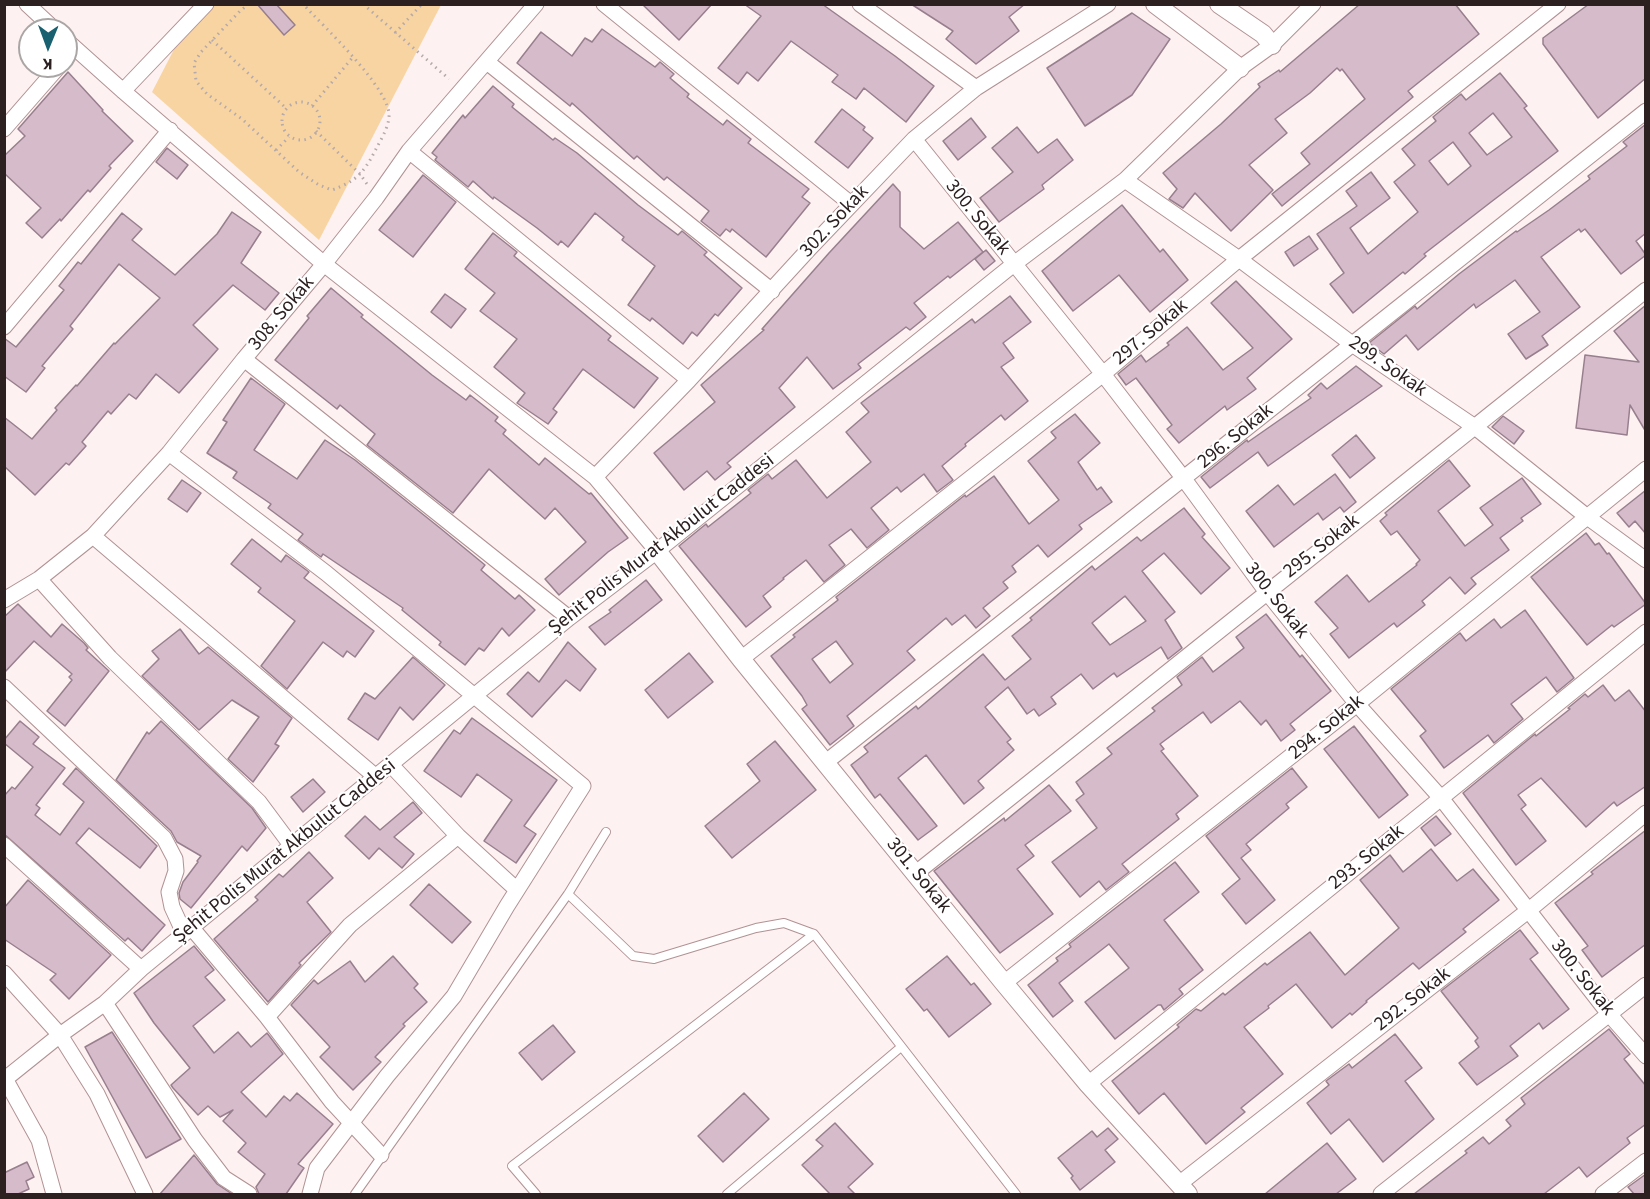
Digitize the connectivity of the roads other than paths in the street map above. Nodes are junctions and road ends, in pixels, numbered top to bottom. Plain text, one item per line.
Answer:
1 (27, 4) edge
2 (206, 4) edge
3 (536, 4) edge
4 (604, 4) edge
5 (860, 4) edge
6 (1108, 4) edge
7 (1155, 4) edge
8 (1219, 4) edge
9 (1313, 4) edge
10 (1558, 4) edge
11 (42, 18) edge
12 (1272, 45) junction
13 (78, 55) edge
14 (487, 62) junction
15 (1240, 68) junction
16 (49, 78) edge
17 (976, 88) junction
18 (123, 91) junction
19 (1646, 111) edge
20 (4, 129) edge
21 (170, 130) junction
22 (914, 139) junction
23 (409, 151) junction
24 (1125, 180) junction
25 (851, 204) junction
26 (1239, 259) junction
27 (324, 264) junction
28 (1014, 264) junction
29 (1646, 290) edge
30 (772, 291) junction
31 (4, 327) edge
32 (1352, 344) junction
33 (244, 359) junction
34 (1103, 374) junction
35 (689, 380) junction
36 (1475, 427) junction
37 (169, 453) junction
38 (1646, 469) edge
39 (595, 477) junction
40 (1184, 479) junction
41 (1586, 516) junction
42 (93, 536) junction
43 (657, 551) junction
44 (1646, 560) edge
45 (39, 579) junction
46 (1266, 591) junction
47 (4, 600) edge
48 (569, 618) junction
49 (1646, 632) edge
50 (741, 659) junction
51 (4, 687) edge
52 (474, 696) junction
53 (1357, 704) junction
54 (826, 762) junction
55 (391, 765) junction
56 (376, 777) junction
57 (1441, 798) junction
58 (1646, 813) edge
59 (606, 832) dead end
60 (458, 836) junction
61 (4, 845) edge
62 (291, 845) junction
63 (916, 873) junction
64 (517, 890) junction
65 (568, 894) junction
66 (1529, 910) junction
67 (188, 930) junction
68 (814, 934) junction
69 (141, 969) junction
70 (4, 973) edge
71 (1004, 983) junction
72 (1646, 985) edge
73 (105, 1003) junction
74 (1609, 1014) junction
75 (267, 1017) junction
76 (60, 1035) junction
77 (901, 1047) junction
78 (1646, 1056) edge
79 (5, 1078) edge
80 (1088, 1084) junction
81 (351, 1124) junction
82 (381, 1155) junction
83 (1646, 1161) edge
84 (1183, 1189) edge
85 (54, 1194) edge
86 (145, 1194) edge
87 (249, 1194) edge
88 (310, 1194) edge
89 (355, 1194) edge
90 (536, 1194) edge
91 (728, 1194) edge
92 (1016, 1194) edge
93 (1382, 1194) edge
94 (1603, 1194) edge

1 - 11 street
2 - 18 street
3 - 14 street, 308. Sokak
4 - 25 street
5 - 17 street
6 - 17 street, 302. Sokak
7 - 15 street
8 - 12 street
9 - 12 street, Şehit Polis Murat Akbulut Caddesi
10 - 26 street, 297. Sokak
12 - 15 street, Şehit Polis Murat Akbulut Caddesi
13 - 18 street
14 - 23 street, 308. Sokak
14 - 30 street
15 - 24 street, Şehit Polis Murat Akbulut Caddesi
16 - 20 street
17 - 22 street, 302. Sokak
18 - 21 street
19 - 32 street, 296. Sokak
21 - 27 street
21 - 31 street
22 - 25 street, 302. Sokak
22 - 28 street, 300. Sokak
23 - 27 street, 308. Sokak
23 - 35 street
24 - 26 street, 299. Sokak
24 - 28 street, Şehit Polis Murat Akbulut Caddesi
25 - 30 street, 302. Sokak
26 - 32 street, 299. Sokak
26 - 34 street, 297. Sokak
27 - 33 street, 308. Sokak
27 - 39 street
28 - 34 street, 300. Sokak
28 - 43 street, Şehit Polis Murat Akbulut Caddesi
29 - 36 street, 295. Sokak
30 - 35 street, 302. Sokak
32 - 36 street, 299. Sokak
32 - 40 street, 296. Sokak
33 - 37 street, 308. Sokak
33 - 48 street
34 - 40 street, 300. Sokak
34 - 50 street, 297. Sokak
35 - 39 street, 302. Sokak
36 - 41 street, 299. Sokak
36 - 46 street, 295. Sokak
37 - 42 street, 308. Sokak
37 - 52 street
38 - 41 street, 294. Sokak
39 - 43 street
40 - 46 street, 300. Sokak
40 - 54 street, 296. Sokak
41 - 44 street, 299. Sokak
41 - 53 street, 294. Sokak
42 - 45 street, 308. Sokak
42 - 56 street
43 - 48 street, Şehit Polis Murat Akbulut Caddesi
43 - 50 street, 301. Sokak
45 - 47 street, 308. Sokak
45 - 62 street
46 - 53 street, 300. Sokak
46 - 63 street, 295. Sokak
48 - 52 street, Şehit Polis Murat Akbulut Caddesi
49 - 57 street, 293. Sokak
50 - 54 street, 301. Sokak
51 - 67 street
52 - 55 street, Şehit Polis Murat Akbulut Caddesi
52 - 64 street
53 - 57 street, 300. Sokak
53 - 71 street, 294. Sokak
54 - 63 street, 301. Sokak
55 - 56 street, Şehit Polis Murat Akbulut Caddesi
55 - 60 street
56 - 62 street, Şehit Polis Murat Akbulut Caddesi
57 - 66 street, 300. Sokak
57 - 80 street, 293. Sokak
58 - 66 street, 292. Sokak
59 - 65 lane
60 - 64 street
60 - 75 street
61 - 69 street
62 - 67 street, Şehit Polis Murat Akbulut Caddesi
63 - 71 street, 301. Sokak
64 - 81 street
65 - 68 lane
65 - 82 lane
66 - 74 street, 300. Sokak
66 - 84 street, 292. Sokak
67 - 69 street, Şehit Polis Murat Akbulut Caddesi
67 - 75 street
68 - 77 lane
68 - 90 lane
69 - 73 street, Şehit Polis Murat Akbulut Caddesi
70 - 76 street
71 - 80 street, 301. Sokak
72 - 74 street
73 - 76 street, Şehit Polis Murat Akbulut Caddesi
73 - 87 street
74 - 78 street, 300. Sokak
74 - 93 street
75 - 81 street
76 - 79 street, Şehit Polis Murat Akbulut Caddesi
76 - 86 street
77 - 91 lane
77 - 92 lane
79 - 85 street
80 - 84 street, 301. Sokak
81 - 82 street
81 - 88 street
82 - 89 lane
83 - 94 street

